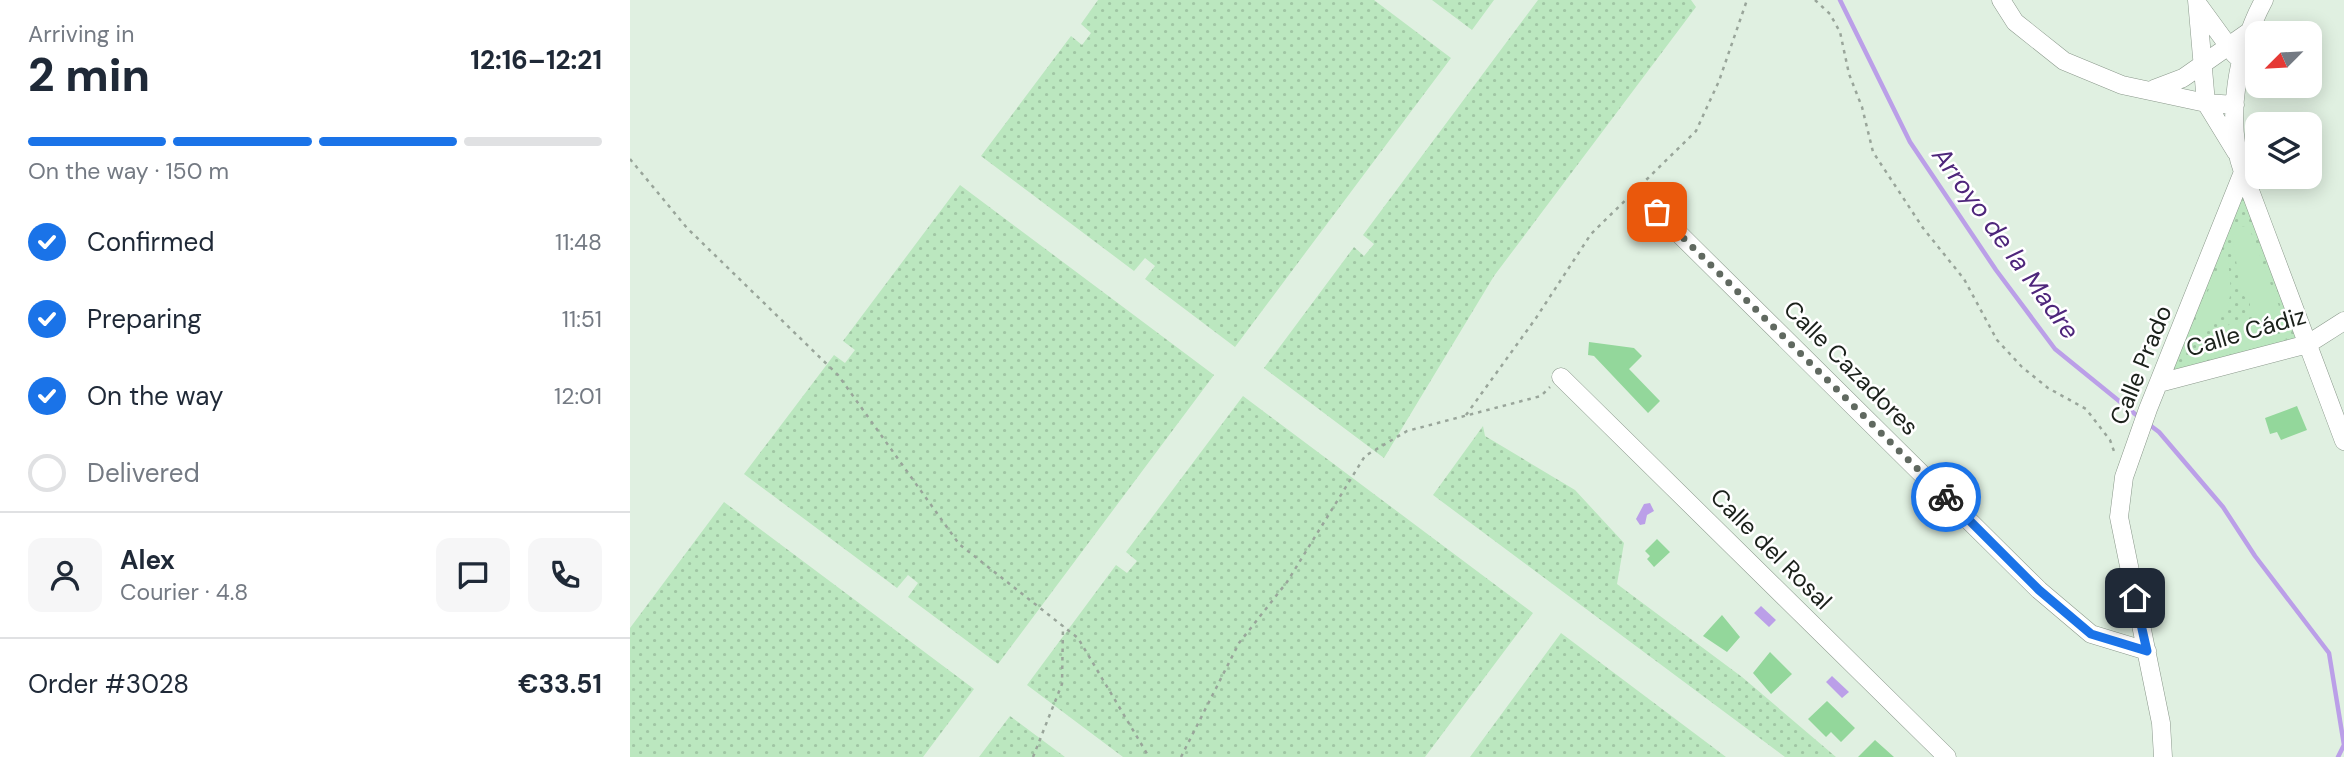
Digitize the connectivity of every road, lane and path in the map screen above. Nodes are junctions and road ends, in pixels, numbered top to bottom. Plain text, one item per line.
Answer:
1 (1747, 0) edge
2 (1815, 0) edge
3 (2001, 0) edge
4 (2264, 0) edge
5 (2198, 4) edge
6 (2255, 21) edge
7 (2245, 35) edge
8 (2230, 47) junction
9 (2245, 51) edge
10 (2204, 64) junction
11 (2241, 67) junction
12 (2150, 90) junction
13 (2206, 103) junction
14 (2235, 105) junction
15 (630, 159) edge
16 (2241, 164) junction
17 (1657, 212) dead end
18 (2344, 321) edge
19 (2308, 344) junction
20 (1561, 377) joint
21 (2159, 383) junction
22 (1465, 416) junction
23 (2344, 441) edge
24 (2124, 477) junction
25 (1063, 626) junction
26 (2147, 651) junction
27 (1033, 757) edge
28 (1149, 757) edge
29 (1181, 757) edge
30 (1947, 757) edge
31 (2162, 757) edge

1 - 22 path
2 - 24 path
3 - 12 street
4 - 6 street, Calle Prado
5 - 8 street
5 - 10 street
7 - 8 street
8 - 10 street
8 - 11 street
9 - 11 street, Calle Prado
10 - 12 street
10 - 13 street
11 - 14 street, Calle Prado
12 - 13 street
13 - 14 street
13 - 16 street
14 - 16 street, Calle Prado
15 - 25 path
16 - 19 street
16 - 21 street, Calle Prado
17 - 26 street, Calle Cazadores
18 - 19 street, Calle Cádiz
19 - 21 street, Calle Cádiz
19 - 23 street
20 - 22 path
20 - 30 street, Calle del Rosal
21 - 24 street, Calle Prado
22 - 29 path
24 - 26 street, Calle Prado
25 - 27 path
25 - 28 path
26 - 31 street, Calle Prado

